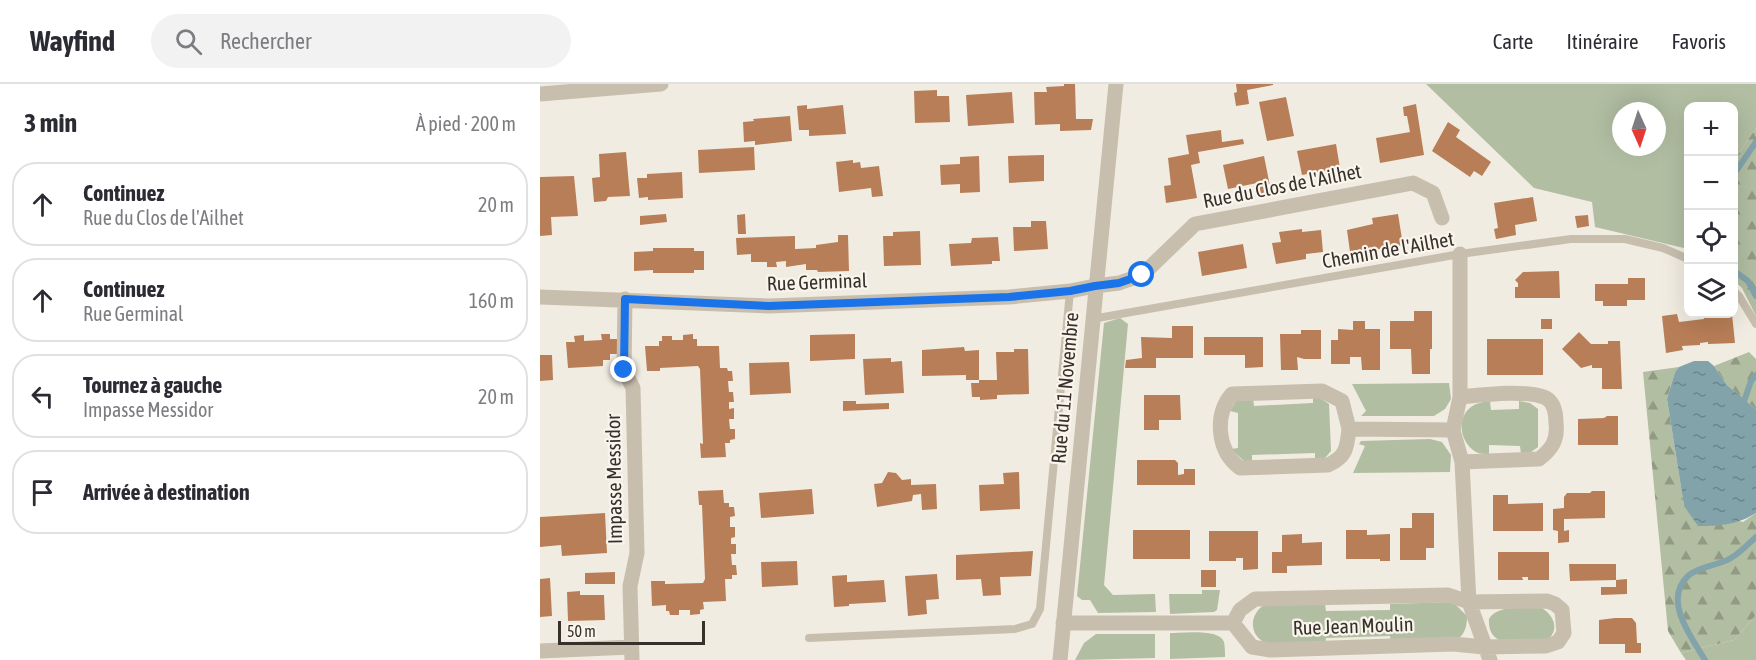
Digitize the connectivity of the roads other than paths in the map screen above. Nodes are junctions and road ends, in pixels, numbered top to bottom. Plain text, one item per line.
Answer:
1 (661, 84) edge
2 (1116, 84) edge
3 (540, 94) edge
4 (1442, 218) dead end
5 (1460, 254) junction
6 (1684, 257) edge
7 (1095, 286) junction
8 (1070, 291) junction
9 (1738, 295) edge
10 (540, 297) edge
11 (625, 299) junction
12 (1092, 319) junction
13 (1756, 324) edge
14 (1460, 397) junction
15 (1349, 429) junction
16 (1453, 430) junction
17 (1462, 462) junction
18 (1469, 602) junction
19 (1063, 623) junction
20 (1233, 623) junction
21 (809, 638) dead end
22 (540, 651) edge
23 (631, 654) edge
24 (1487, 654) edge
25 (1060, 660) edge

1 - 3 street
2 - 7 street, Rue du 11 Novembre
4 - 7 street, Rue du Clos de l'Ailhet
5 - 6 lane, Chemin de l'Ailhet
5 - 12 lane, Chemin de l'Ailhet
5 - 14 street
7 - 8 street, Rue Germinal
7 - 12 street, Rue du 11 Novembre
8 - 11 street, Rue Germinal
8 - 21 lane, Rue du 11 Novembre
9 - 13 lane
10 - 11 street, Rue Germinal
11 - 23 street, Impasse Messidor
12 - 19 street, Rue du 11 Novembre
14 - 16 street
14 - 17 street
15 - 15 street
15 - 16 street
16 - 17 street
17 - 18 street
18 - 20 street, Rue Jean Moulin
18 - 24 street
18 - 24 street, Rue Jean Moulin
19 - 20 street
19 - 25 street, Rue du 11 Novembre
20 - 24 street, Rue Jean Moulin
22 - 23 street

